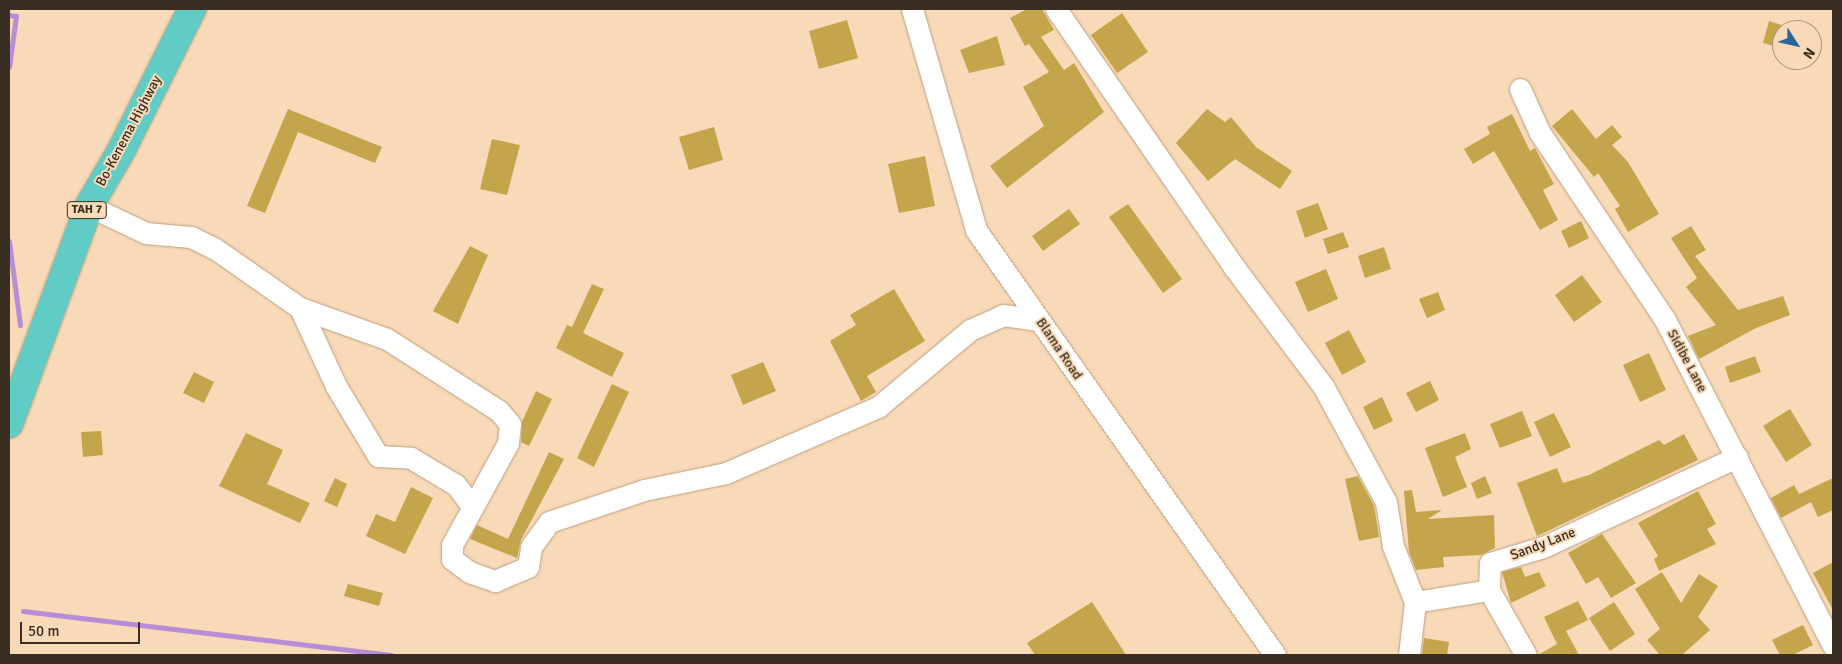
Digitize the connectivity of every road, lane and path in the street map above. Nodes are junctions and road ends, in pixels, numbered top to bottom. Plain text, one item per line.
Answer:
1 (192, 9) edge
2 (912, 9) edge
3 (1056, 9) edge
4 (1520, 89) dead end
5 (89, 206) junction
6 (300, 308) junction
7 (1039, 320) junction
8 (9, 424) edge
9 (1737, 457) junction
10 (472, 506) junction
11 (1489, 590) junction
12 (1414, 602) junction
13 (1833, 646) edge
14 (1276, 655) edge
15 (1409, 655) edge
16 (1526, 655) edge

1 - 5 highway, Bo-Kenema Highway / TAH 7
2 - 7 street, Blama Road
3 - 12 street
4 - 9 street, Sidibe Lane
5 - 6 street
5 - 8 highway, Bo-Kenema Highway / TAH 7
6 - 10 street
6 - 10 street
7 - 10 street
7 - 14 street, Blama Road
9 - 11 street, Sandy Lane
9 - 13 street, Sidibe Lane
11 - 12 street
11 - 16 street
12 - 15 street

